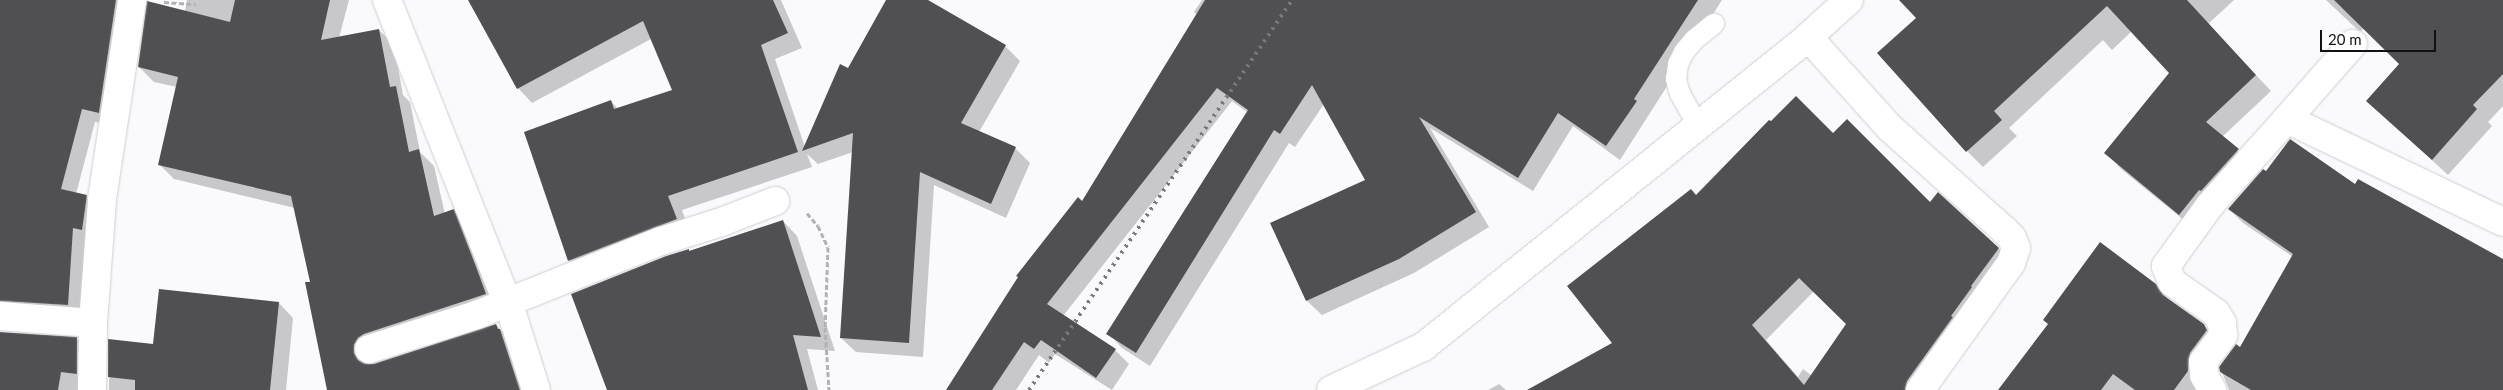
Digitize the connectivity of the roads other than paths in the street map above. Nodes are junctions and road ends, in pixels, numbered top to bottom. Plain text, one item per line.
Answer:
1 (132, 0) edge
2 (388, 0) edge
3 (1849, 0) edge
4 (1714, 24) dead end
5 (1808, 37) junction
6 (2353, 44) dead end
7 (2286, 119) junction
8 (1698, 126) junction
9 (775, 201) road end
10 (2503, 222) edge
11 (508, 303) junction
12 (0, 316) edge
13 (94, 323) junction
14 (369, 349) dead end
15 (92, 390) edge
16 (536, 390) edge
17 (1331, 390) edge
18 (1920, 390) edge
19 (2212, 390) edge

1 - 13 street
2 - 11 street
3 - 5 street
4 - 8 lane
5 - 8 street
5 - 18 street
6 - 7 street
7 - 10 street
7 - 19 street
8 - 17 street
9 - 11 street
11 - 14 street
11 - 16 street
12 - 13 street
13 - 15 street

